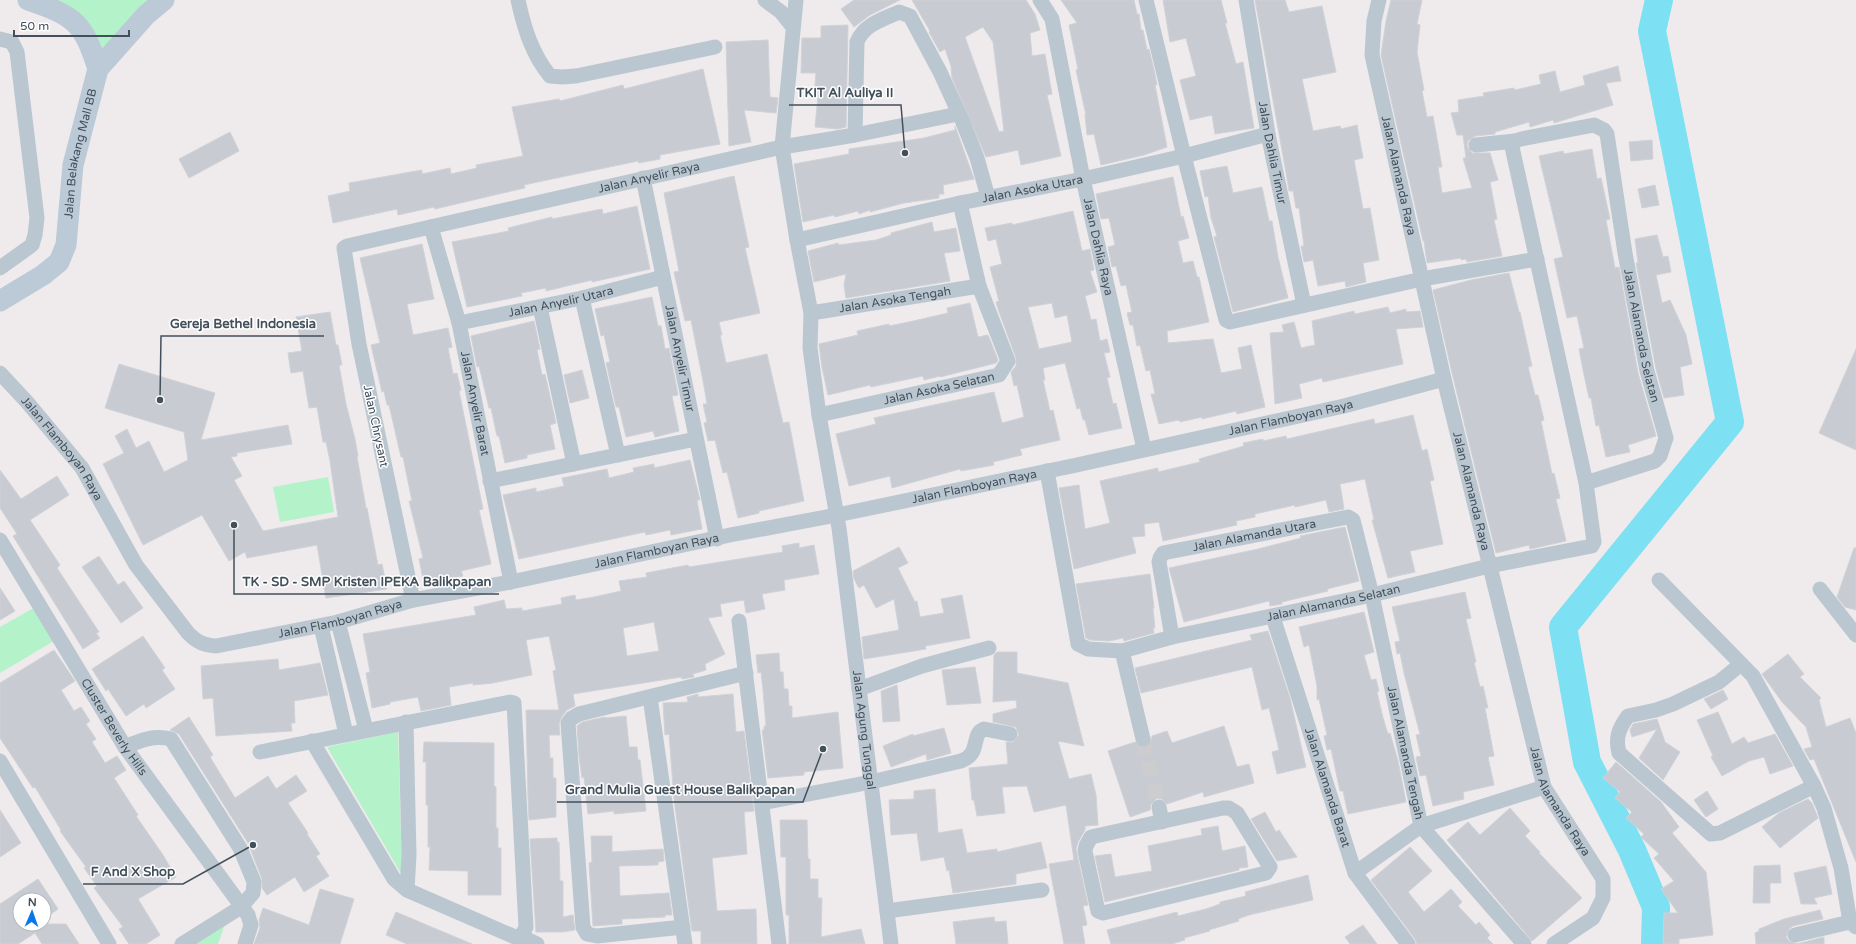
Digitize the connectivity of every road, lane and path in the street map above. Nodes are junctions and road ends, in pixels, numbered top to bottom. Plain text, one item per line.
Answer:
1 (28, 0) edge
2 (164, 0) edge
3 (518, 0) edge
4 (765, 0) edge
5 (796, 0) edge
6 (1040, 0) edge
7 (1146, 0) edge
8 (1246, 0) edge
9 (1379, 0) edge
10 (793, 27) junction
11 (0, 39) edge
12 (715, 47) dead end
13 (98, 69) junction
14 (958, 114) junction
15 (1268, 134) junction
16 (855, 135) junction
17 (1515, 141) junction
18 (1476, 146) dead end
19 (782, 147) junction
20 (1184, 156) junction
21 (643, 178) junction
22 (1082, 179) junction
23 (988, 197) junction
24 (960, 203) junction
25 (431, 227) junction
26 (797, 240) junction
27 (343, 251) joint
28 (1537, 259) junction
29 (0, 268) edge
30 (663, 277) junction
31 (1422, 279) junction
32 (979, 286) junction
33 (582, 298) junction
34 (0, 301) edge
35 (1304, 305) junction
36 (540, 307) junction
37 (811, 312) junction
38 (459, 323) junction
39 (0, 373) edge
40 (1444, 379) junction
41 (819, 415) junction
42 (696, 439) junction
43 (1144, 450) junction
44 (618, 455) junction
45 (574, 464) junction
46 (1047, 470) junction
47 (490, 481) junction
48 (1586, 483) junction
49 (837, 515) junction
50 (717, 539) junction
51 (0, 540) edge
52 (1489, 566) junction
53 (1659, 580) dead end
54 (511, 582) junction
55 (1820, 590) dead end
56 (1372, 596) junction
57 (413, 600) junction
58 (1273, 617) junction
59 (739, 621) dead end
60 (338, 622) junction
61 (321, 626) junction
62 (1856, 635) edge
63 (1172, 637) junction
64 (989, 648) dead end
65 (1122, 651) junction
66 (1741, 664) junction
67 (746, 673) junction
68 (859, 689) junction
69 (650, 697) junction
70 (406, 722) junction
71 (366, 730) junction
72 (346, 734) junction
73 (1010, 734) dead end
74 (1143, 739) tunnel mouth
75 (312, 741) junction
76 (125, 747) junction
77 (260, 752) dead end
78 (0, 761) edge
79 (871, 782) junction
80 (1814, 786) junction
81 (1544, 787) junction
82 (762, 803) junction
83 (1158, 807) tunnel mouth
84 (1162, 822) junction
85 (1421, 826) junction
86 (1355, 873) junction
87 (407, 890) junction
88 (1042, 890) dead end
89 (241, 906) junction
90 (887, 912) junction
91 (1853, 924) edge
92 (683, 927) junction
93 (1795, 935) dead end
94 (520, 936) junction
95 (109, 944) edge
96 (182, 944) edge
97 (245, 944) edge
98 (537, 944) edge
99 (685, 944) edge
100 (779, 944) edge
101 (891, 944) edge
102 (1408, 944) edge
103 (1524, 944) edge
104 (1554, 944) edge

1 - 13 main road
2 - 13 main road, Jalan Belakang Mall BB
3 - 12 street
4 - 10 street
5 - 10 street, Jalan Agung Tunggal
6 - 22 street, Jalan Dahlia Raya
7 - 20 street
8 - 15 street, Jalan Dahlia Timur
9 - 31 street, Jalan Alamanda Raya
10 - 19 street, Jalan Agung Tunggal
11 - 29 street
13 - 34 main road, Jalan Belakang Mall BB
14 - 16 street, Jalan Anyelir Raya
14 - 16 street
14 - 23 street
15 - 20 street, Jalan Asoka Utara
15 - 35 street, Jalan Dahlia Timur
16 - 19 street, Jalan Anyelir Raya
17 - 18 street
17 - 28 street
17 - 48 street, Jalan Alamanda Selatan
19 - 21 street, Jalan Anyelir Raya
19 - 26 street, Jalan Agung Tunggal
20 - 22 street, Jalan Asoka Utara
20 - 35 street
21 - 25 street, Jalan Anyelir Raya
21 - 30 street, Jalan Anyelir Timur
22 - 23 street, Jalan Asoka Utara
22 - 43 street, Jalan Dahlia Raya
23 - 24 street, Jalan Asoka Utara
24 - 26 street, Jalan Asoka Utara
24 - 32 street, Jalan Asoka Selatan
25 - 27 street, Jalan Anyelir Raya
25 - 38 street, Jalan Anyelir Barat
26 - 37 street, Jalan Agung Tunggal
27 - 57 street, Jalan Chrysant
28 - 31 street
28 - 48 street
30 - 33 street, Jalan Anyelir Utara
30 - 42 street, Jalan Anyelir Timur
31 - 35 street
31 - 40 street, Jalan Alamanda Raya
32 - 37 street, Jalan Asoka Tengah
32 - 41 street, Jalan Asoka Selatan
33 - 36 street, Jalan Anyelir Utara
33 - 44 street
36 - 38 street, Jalan Anyelir Utara
36 - 45 street
37 - 41 street, Jalan Agung Tunggal
38 - 47 street, Jalan Anyelir Barat
39 - 61 street, Jalan Flamboyan Raya
40 - 43 street, Jalan Flamboyan Raya
40 - 52 street, Jalan Alamanda Raya
41 - 49 street, Jalan Agung Tunggal
42 - 44 street
42 - 50 street, Jalan Anyelir Timur
43 - 46 street, Jalan Flamboyan Raya
44 - 45 street
45 - 47 street
46 - 49 street, Jalan Flamboyan Raya
46 - 65 street, Jalan Alamanda Selatan
47 - 54 street, Jalan Anyelir Barat
48 - 52 street, Jalan Alamanda Selatan
49 - 50 street, Jalan Flamboyan Raya
49 - 68 street, Jalan Agung Tunggal
50 - 54 street, Jalan Flamboyan Raya
51 - 76 street, Cluster Beverly Hills
52 - 56 street, Jalan Alamanda Selatan
52 - 81 street, Jalan Alamanda Raya
53 - 66 street
54 - 57 street, Jalan Flamboyan Raya
55 - 62 street
56 - 58 street, Jalan Alamanda Selatan
56 - 63 street, Jalan Alamanda Utara
56 - 85 street, Jalan Alamanda Tengah
57 - 60 street, Jalan Flamboyan Raya
58 - 63 street, Jalan Alamanda Selatan
58 - 86 street, Jalan Alamanda Barat
59 - 67 street
60 - 61 street, Jalan Flamboyan Raya
60 - 71 street
61 - 72 street
63 - 65 street, Jalan Alamanda Selatan
64 - 68 street
65 - 74 street
66 - 80 street
66 - 80 street
67 - 69 street
67 - 82 street
68 - 79 street, Jalan Agung Tunggal
69 - 92 street
69 - 92 street
70 - 71 street
70 - 87 street
70 - 94 street
71 - 72 street
72 - 75 street
73 - 79 street
75 - 77 street
75 - 87 street
76 - 89 street, Cluster Beverly Hills
76 - 89 street
78 - 95 street
79 - 82 street
79 - 90 street, Jalan Agung Tunggal
80 - 91 street
81 - 85 street
81 - 104 street, Jalan Alamanda Raya
82 - 100 street
83 - 84 street
84 - 84 street
85 - 86 street
85 - 103 street, Jalan Alamanda Tengah
86 - 102 street, Jalan Alamanda Barat
87 - 94 street
88 - 90 street
89 - 96 street
89 - 97 street, Cluster Beverly Hills
90 - 101 street, Jalan Agung Tunggal
91 - 93 street
92 - 99 street
94 - 98 street

